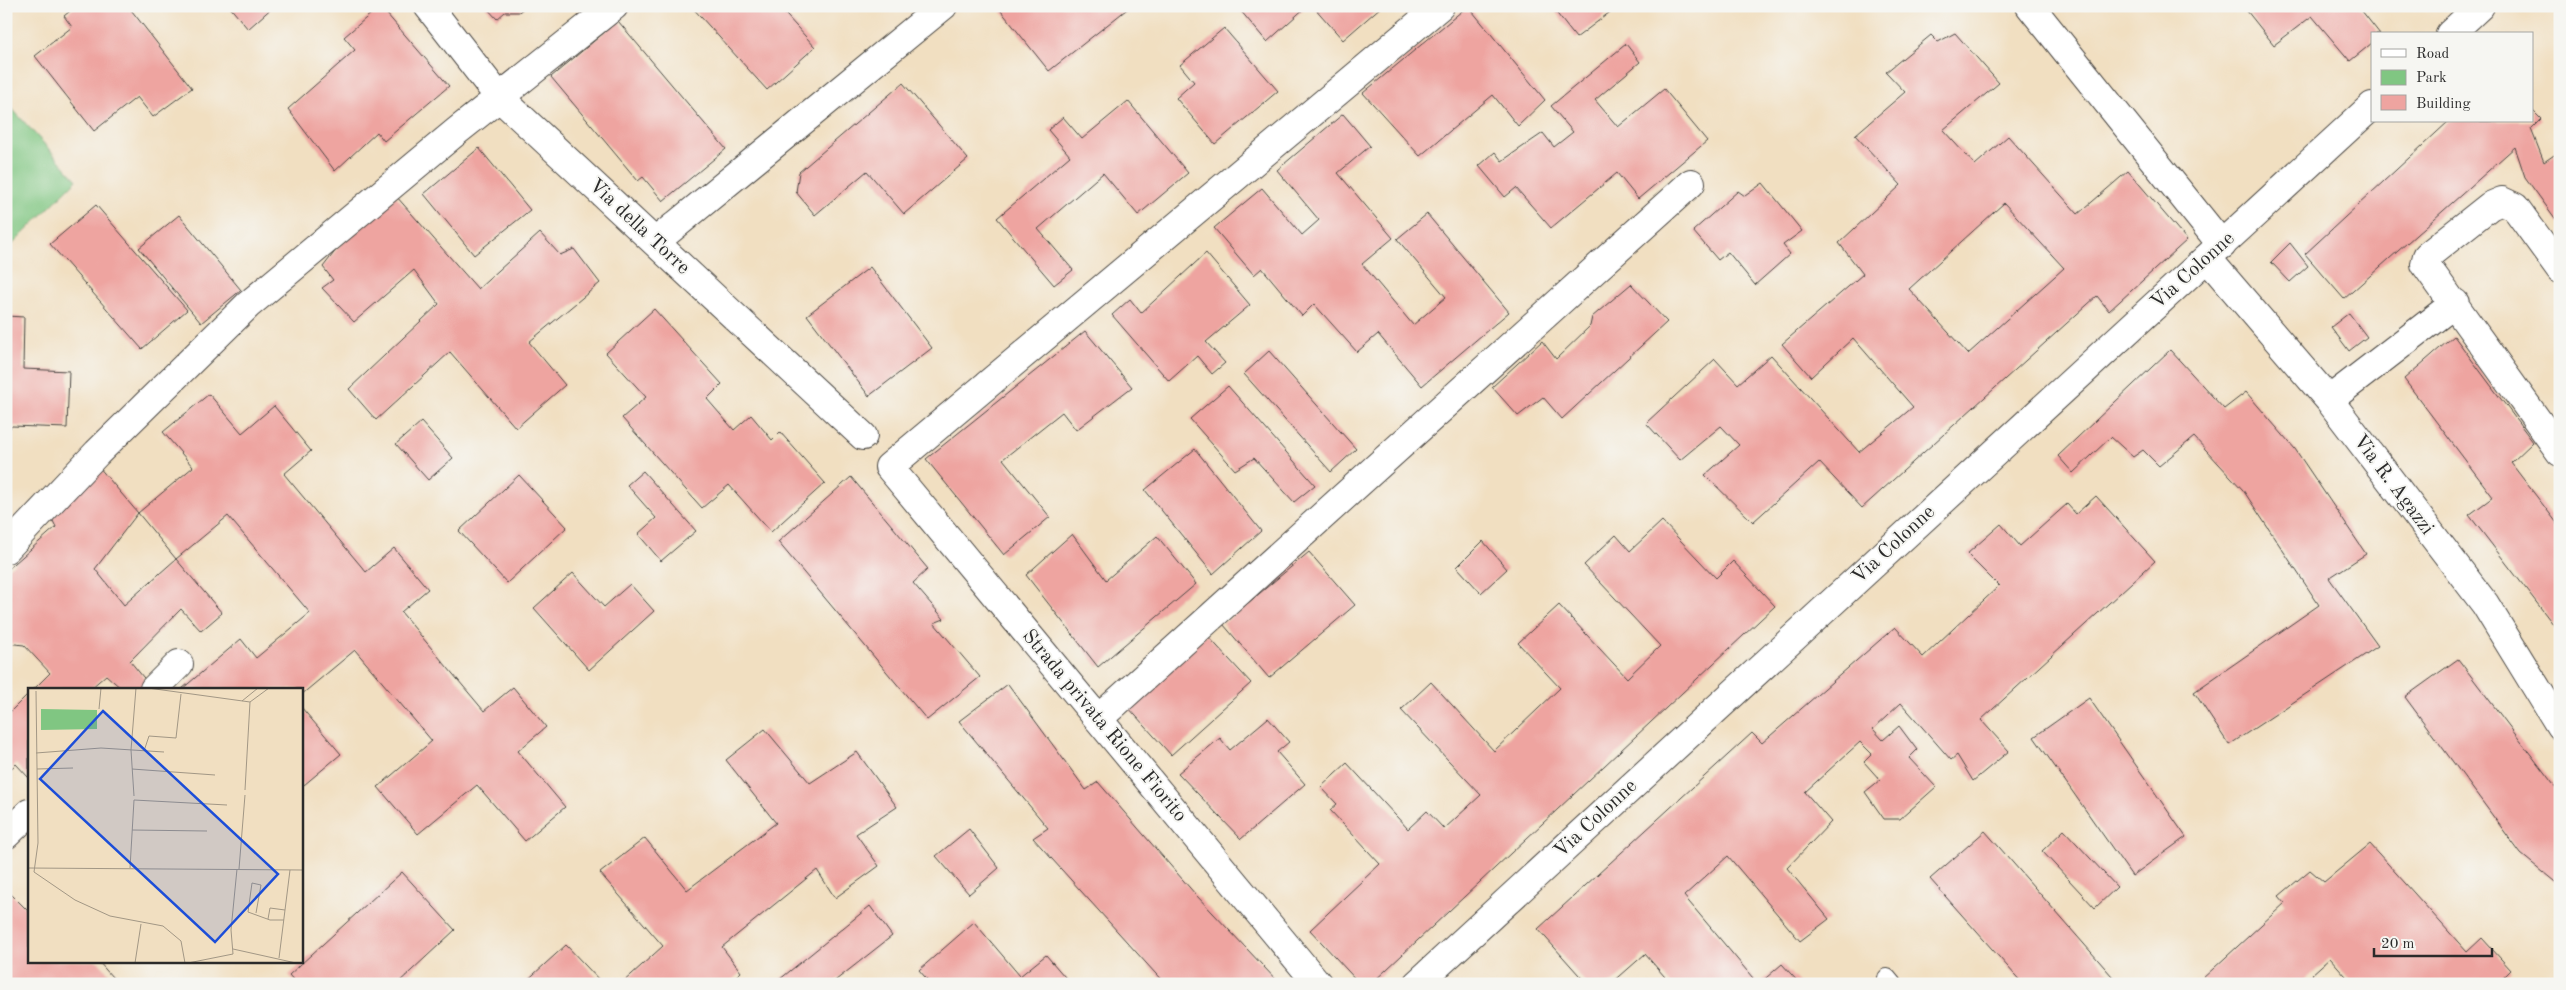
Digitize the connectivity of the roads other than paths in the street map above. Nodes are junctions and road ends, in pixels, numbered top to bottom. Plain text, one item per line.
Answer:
1 (428, 6) edge
2 (943, 6) edge
3 (1440, 6) edge
4 (2030, 6) edge
5 (2480, 6) edge
6 (610, 8) edge
7 (2452, 32) edge
8 (499, 97) junction
9 (2371, 107) edge
10 (1691, 183) dead end
11 (655, 242) junction
12 (2214, 251) junction
13 (2560, 270) edge
14 (2455, 303) junction
15 (2329, 400) junction
16 (863, 436) dead end
17 (2560, 452) edge
18 (6, 549) edge
19 (179, 664) dead end
20 (155, 688) edge
21 (1098, 719) junction
22 (2560, 726) edge
23 (28, 813) edge
24 (6, 835) edge
25 (1318, 984) edge
26 (1417, 984) edge

1 - 8 street, Via della Torre
2 - 11 street
3 - 21 street, Strada privata Rione Fiorito
4 - 12 street, Via R. Agazzi
5 - 7 street
6 - 8 street
8 - 11 street, Via della Torre
8 - 18 street
9 - 12 street, Via Colonne
10 - 21 street
11 - 16 street, Via della Torre
12 - 15 street, Via R. Agazzi
12 - 26 street, Via Colonne
13 - 14 street
14 - 15 street
14 - 17 street
15 - 22 street, Via R. Agazzi
19 - 20 street
21 - 25 street, Strada privata Rione Fiorito
23 - 24 street

